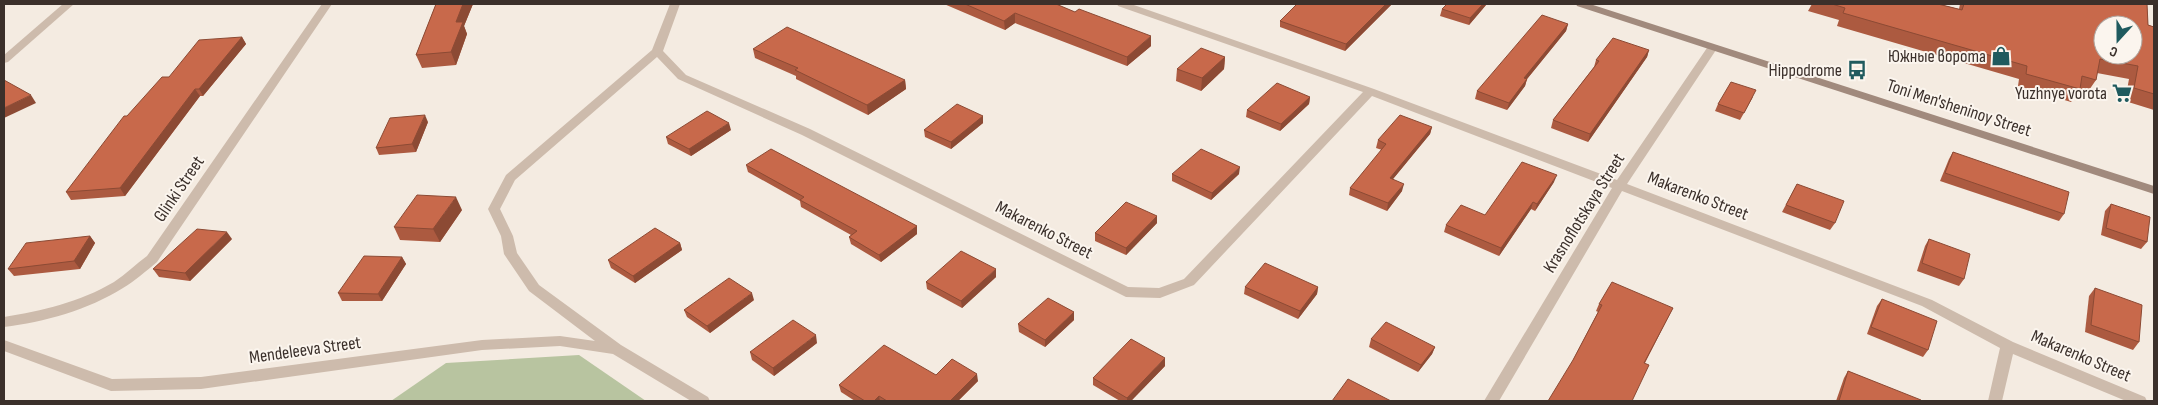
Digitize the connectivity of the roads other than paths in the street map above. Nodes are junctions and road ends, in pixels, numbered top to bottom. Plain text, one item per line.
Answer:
1 (69, 4) edge
2 (327, 4) edge
3 (675, 4) edge
4 (1122, 4) edge
5 (1581, 4) edge
6 (1713, 47) junction
7 (656, 51) junction
8 (4, 60) edge
9 (1370, 90) junction
10 (1619, 186) junction
11 (2154, 190) edge
12 (4, 322) edge
13 (4, 345) edge
14 (2008, 346) junction
15 (616, 349) junction
16 (703, 401) edge
17 (1490, 401) edge
18 (1995, 401) edge
19 (2140, 401) edge

1 - 8 street
2 - 12 street, Glinki Street
3 - 7 street
4 - 9 street, Makarenko Street
5 - 6 main road, Toni Men'sheninoy Street
6 - 10 street, Krasnoflotskaya Street
6 - 11 main road, Toni Men'sheninoy Street
7 - 9 street, Makarenko Street
7 - 15 street, Mendeleeva Street
9 - 10 street, Makarenko Street
10 - 14 street, Makarenko Street
10 - 17 street, Krasnoflotskaya Street
13 - 15 street, Mendeleeva Street
14 - 18 street, Makarenko Street
14 - 19 street, Makarenko Street
15 - 16 street, Mendeleeva Street

